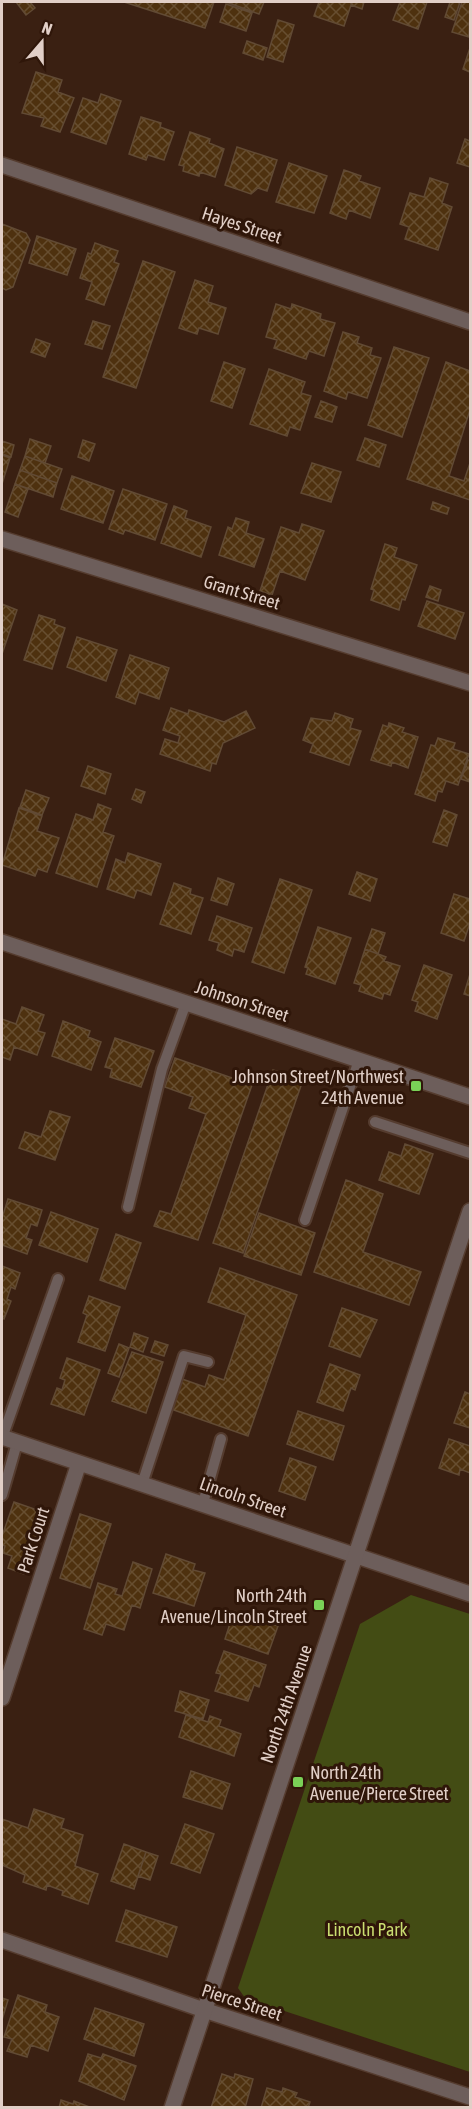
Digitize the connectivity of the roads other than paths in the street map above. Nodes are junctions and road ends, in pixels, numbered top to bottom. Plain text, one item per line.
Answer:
1 (2, 165) edge
2 (471, 322) edge
3 (2, 539) edge
4 (471, 683) edge
5 (2, 942) edge
6 (186, 1003) junction
7 (359, 1060) junction
8 (471, 1097) edge
9 (375, 1122) dead end
10 (471, 1153) edge
11 (128, 1207) dead end
12 (471, 1210) edge
13 (305, 1220) dead end
14 (58, 1279) dead end
15 (208, 1362) dead end
16 (2, 1438) edge
17 (221, 1439) dead end
18 (17, 1443) junction
19 (79, 1463) junction
20 (142, 1484) junction
21 (2, 1495) edge
22 (203, 1503) junction
23 (356, 1557) junction
24 (471, 1594) edge
25 (2, 1698) edge
26 (2, 1940) edge
27 (204, 2010) junction
28 (471, 2097) edge
29 (172, 2108) edge

1 - 2 street, Hayes Street
3 - 4 street, Grant Street
5 - 6 street, Johnson Street
6 - 7 street, Johnson Street
6 - 11 lane
7 - 8 street, Johnson Street
7 - 13 lane
9 - 10 lane
12 - 23 street, North 24th Avenue
14 - 16 lane
15 - 20 lane
16 - 18 street, Lincoln Street
17 - 22 lane
18 - 19 street, Lincoln Street
18 - 21 lane
19 - 20 street, Lincoln Street
19 - 25 street, Park Court
20 - 22 street, Lincoln Street
22 - 23 street, Lincoln Street
23 - 24 street, Lincoln Street
23 - 27 street, North 24th Avenue
26 - 27 street, Pierce Street
27 - 28 street, Pierce Street
27 - 29 street, North 24th Avenue

